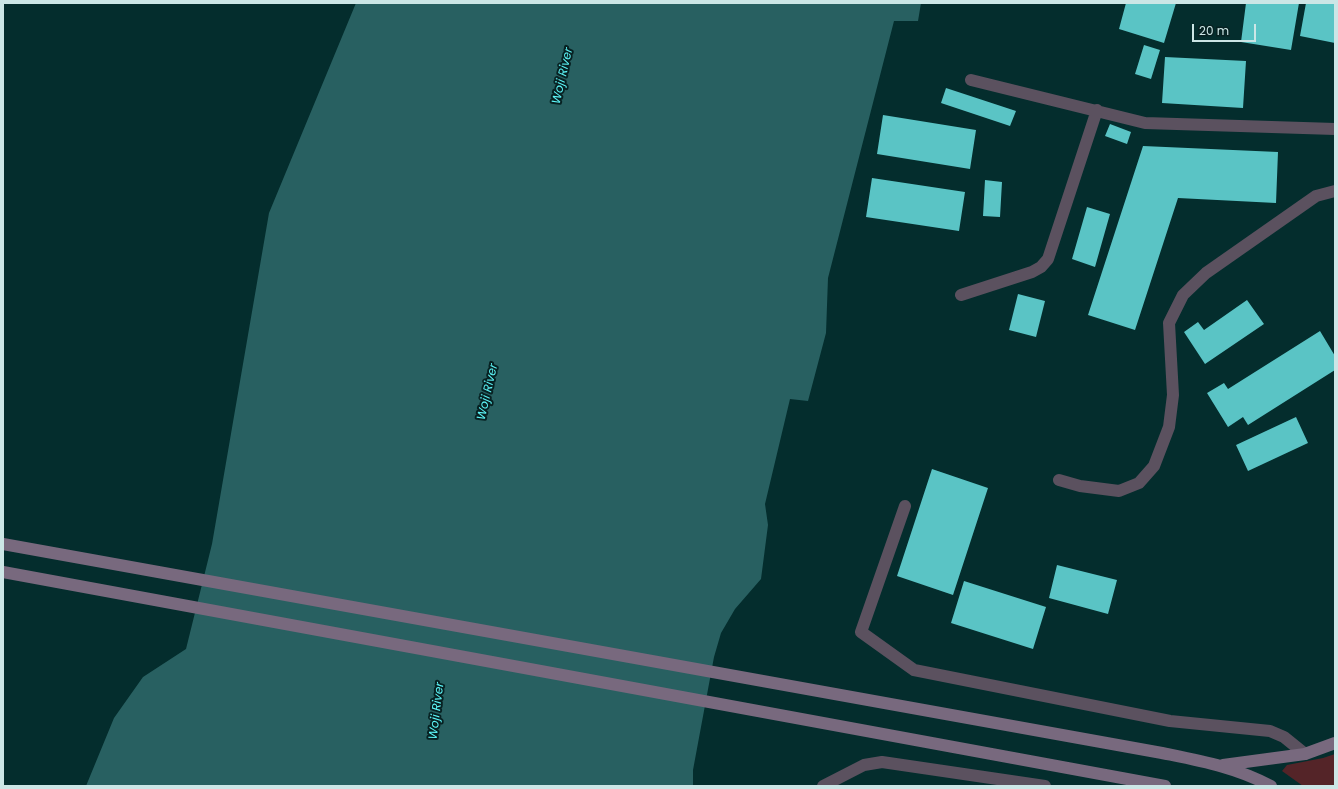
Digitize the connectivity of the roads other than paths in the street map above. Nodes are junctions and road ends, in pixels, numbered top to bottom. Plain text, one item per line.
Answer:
1 (971, 80) dead end
2 (1097, 110) junction
3 (1335, 129) edge
4 (1335, 191) edge
5 (961, 295) dead end
6 (1059, 480) dead end
7 (904, 506) dead end
8 (3, 544) edge
9 (3, 572) edge
10 (1335, 743) edge
11 (1305, 754) junction
12 (1222, 765) junction
13 (823, 786) edge
14 (1045, 786) edge
15 (1166, 786) edge
16 (1271, 786) edge

1 - 2 lane
2 - 3 lane
2 - 5 lane
4 - 6 lane
7 - 11 lane
8 - 12 main road
9 - 15 main road
10 - 11 main road
11 - 12 main road
12 - 16 main road
13 - 14 lane

